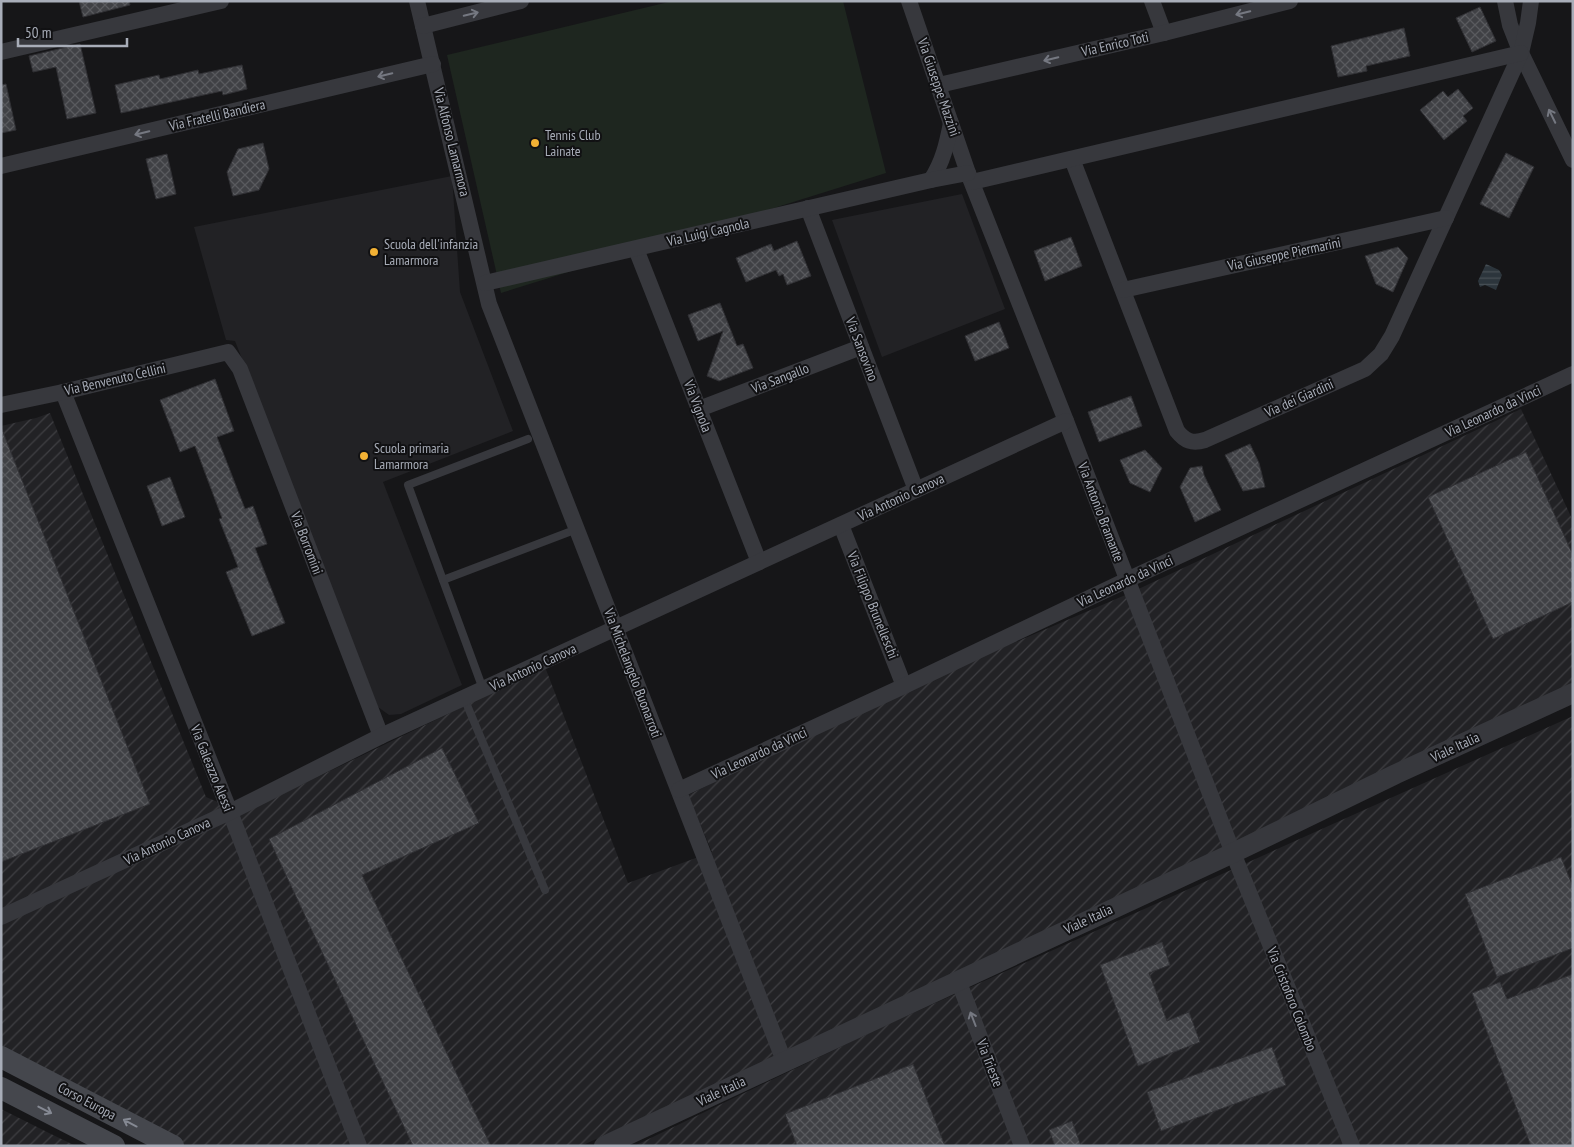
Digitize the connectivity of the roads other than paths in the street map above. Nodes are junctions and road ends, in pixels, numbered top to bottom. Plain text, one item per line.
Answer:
1 (221, 1) edge
2 (417, 1) edge
3 (522, 1) edge
4 (910, 1) edge
5 (1152, 1) edge
6 (1290, 1) edge
7 (1505, 1) edge
8 (1531, 1) edge
9 (423, 26) junction
10 (1164, 33) junction
11 (1, 52) edge
12 (1521, 53) junction
13 (433, 64) junction
14 (939, 85) junction
15 (951, 122) junction
16 (1072, 159) junction
17 (1573, 160) edge
18 (1, 166) edge
19 (970, 177) junction
20 (931, 180) junction
21 (808, 208) junction
22 (1446, 218) junction
23 (636, 249) junction
24 (485, 283) junction
25 (1123, 290) junction
26 (861, 347) junction
27 (228, 352) joint
28 (1573, 374) edge
29 (63, 392) junction
30 (1, 405) edge
31 (699, 409) junction
32 (1066, 420) junction
33 (528, 439) dead end
34 (916, 490) junction
35 (841, 525) junction
36 (578, 529) junction
37 (759, 562) junction
38 (443, 580) junction
39 (1127, 580) junction
40 (616, 628) junction
41 (904, 686) junction
42 (483, 689) junction
43 (1573, 693) edge
44 (464, 698) junction
45 (382, 736) junction
46 (679, 790) junction
47 (230, 812) junction
48 (1233, 853) junction
49 (545, 890) dead end
50 (1, 917) edge
51 (958, 980) junction
52 (1, 1057) edge
53 (784, 1061) junction
54 (1, 1088) edge
55 (114, 1146) edge
56 (173, 1146) edge
57 (359, 1146) edge
58 (604, 1146) edge
59 (1022, 1146) edge
60 (1352, 1146) edge

1 - 11 street
2 - 9 street, Via Alfonso Lamarmora
9 -> 3 street
4 - 14 street, Via Giuseppe Mazzini
5 - 10 street
6 -> 10 street, Via Enrico Toti
7 - 12 street
8 - 12 street, Via dei Giardini
9 - 13 street, Via Alfonso Lamarmora
10 -> 14 street, Via Enrico Toti
12 - 16 street, Via Luigi Cagnola
17 -> 12 street
12 - 22 street, Via dei Giardini
13 -> 18 street, Via Fratelli Bandiera
13 - 24 street, Via Alfonso Lamarmora
14 - 15 street, Via Giuseppe Mazzini
15 - 19 street, Via Giuseppe Mazzini
15 - 20 street
16 - 19 street, Via Luigi Cagnola
16 - 25 street, Via dei Giardini
19 - 20 street, Via Luigi Cagnola
19 - 32 street, Via Antonio Bramante
20 - 21 street, Via Luigi Cagnola
21 - 23 street, Via Luigi Cagnola
21 - 26 street, Via Sansovino
22 - 25 street, Via Giuseppe Piermarini
22 - 25 street, Via dei Giardini
23 - 24 street, Via Luigi Cagnola
23 - 31 street, Via Vignola
24 - 36 street, Via Michelangelo Buonarroti
26 - 31 street, Via Sangallo
26 - 34 street, Via Sansovino
27 - 29 street, Via Benvenuto Cellini
27 - 45 street, Via Borromini
28 - 39 street, Via Leonardo da Vinci
29 - 30 street, Via Benvenuto Cellini
29 - 47 street, Via Galeazzo Alessi
31 - 37 street, Via Vignola
32 - 34 street, Via Antonio Canova
32 - 39 street, Via Antonio Bramante
33 - 38 lane
34 - 35 street, Via Antonio Canova
35 - 37 street, Via Antonio Canova
35 - 41 street, Via Filippo Brunelleschi
36 - 38 lane
36 - 40 street, Via Michelangelo Buonarroti
37 - 40 street, Via Antonio Canova
38 - 42 lane
39 - 41 street, Via Leonardo da Vinci
39 - 48 street, Via Antonio Bramante
40 - 42 street, Via Antonio Canova
40 - 46 street, Via Michelangelo Buonarroti
41 - 46 street, Via Leonardo da Vinci
42 - 44 street, Via Antonio Canova
43 - 48 street, Viale Italia
44 - 45 street, Via Antonio Canova
44 - 49 lane
45 - 47 street, Via Antonio Canova
46 - 53 street, Via Michelangelo Buonarroti
47 - 50 street, Via Antonio Canova
47 - 57 street, Via Galeazzo Alessi
48 - 51 street, Viale Italia
48 - 60 street, Via Cristoforo Colombo
51 - 53 street, Viale Italia
59 -> 51 street, Via Trieste
56 -> 52 main road, Corso Europa
53 - 58 street, Viale Italia
54 -> 55 main road, Corso Europa

